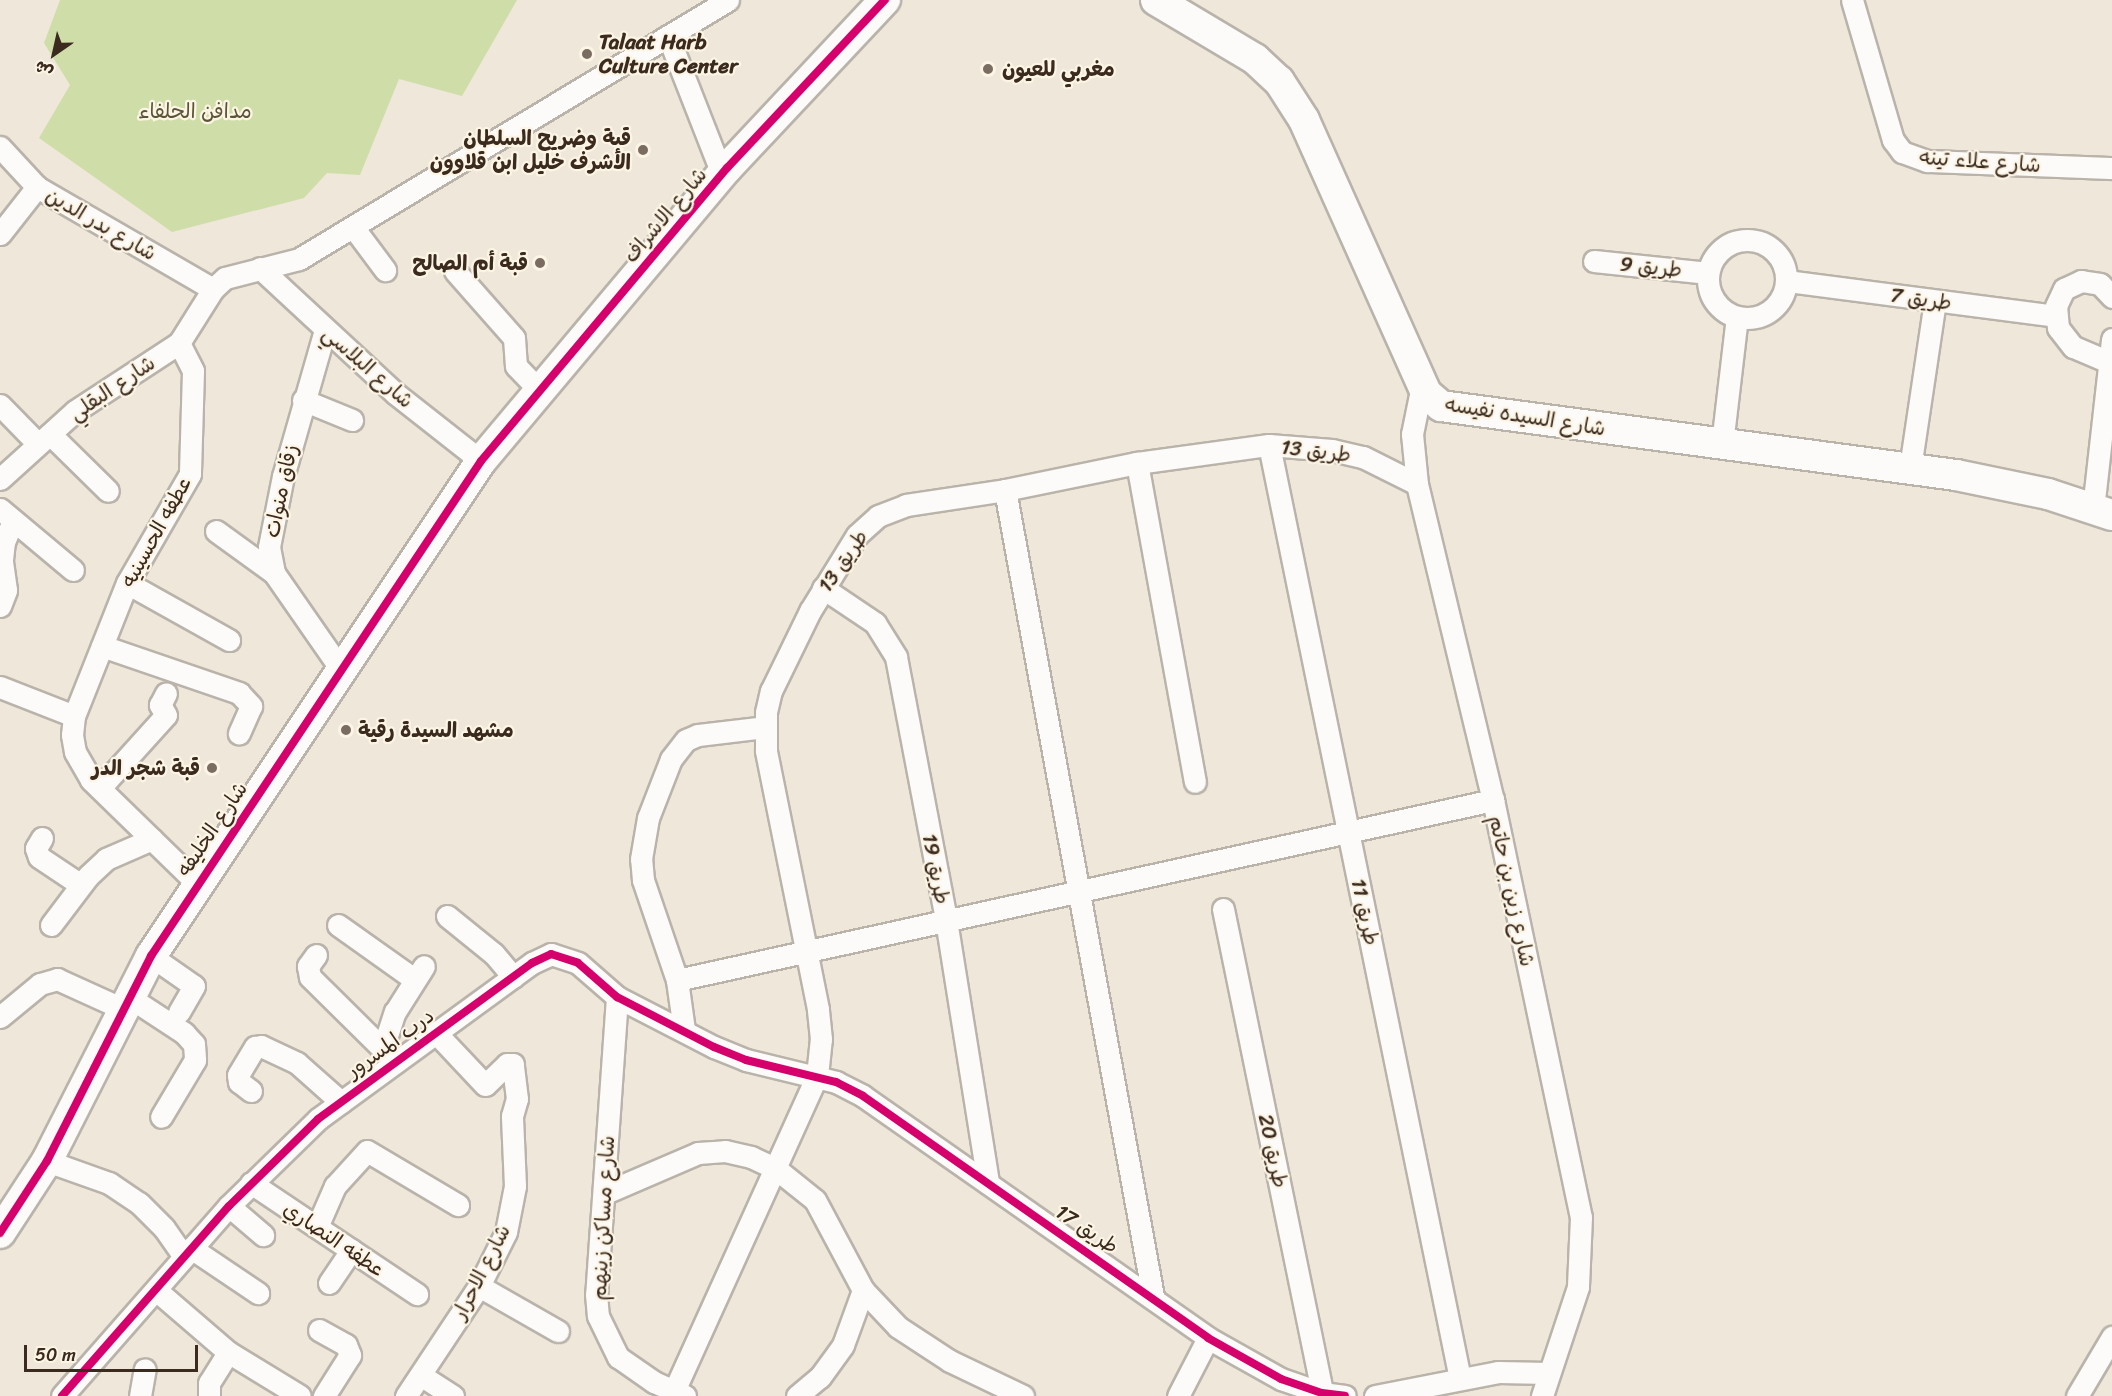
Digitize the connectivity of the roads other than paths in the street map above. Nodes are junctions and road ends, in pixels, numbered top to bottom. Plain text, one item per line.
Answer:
1 (728, 0) edge
2 (885, 0) edge
3 (1156, 0) edge
4 (1852, 0) edge
5 (668, 36) junction
6 (0, 147) edge
7 (2112, 168) edge
8 (722, 174) junction
9 (37, 187) junction
10 (353, 227) junction
11 (0, 234) edge
12 (1594, 261) dead end
13 (260, 268) junction
14 (385, 270) dead end
15 (455, 271) dead end
16 (1708, 273) junction
17 (1787, 280) junction
18 (213, 289) junction
19 (2112, 297) edge
20 (1935, 301) junction
21 (2055, 316) junction
22 (1737, 317) junction
23 (325, 330) junction
24 (2112, 339) edge
25 (179, 343) junction
26 (2109, 362) junction
27 (1422, 385) junction
28 (540, 391) junction
29 (303, 400) junction
30 (0, 405) edge
31 (352, 420) dead end
32 (44, 439) junction
33 (1722, 444) junction
34 (1269, 445) junction
35 (481, 461) junction
36 (1137, 463) junction
37 (1910, 468) junction
38 (0, 479) edge
39 (1417, 484) junction
40 (1005, 490) junction
41 (108, 491) dead end
42 (2102, 512) edge
43 (7, 515) edge
44 (216, 531) dead end
45 (73, 570) dead end
46 (274, 573) junction
47 (126, 583) junction
48 (823, 588) junction
49 (0, 606) edge
50 (229, 640) dead end
51 (102, 646) junction
52 (342, 671) junction
53 (0, 687) edge
54 (166, 693) dead end
55 (74, 716) junction
56 (765, 727) junction
57 (239, 733) dead end
58 (1196, 782) dead end
59 (100, 788) junction
60 (1493, 800) junction
61 (1348, 831) junction
62 (42, 838) dead end
63 (152, 839) junction
64 (197, 883) junction
65 (81, 885) junction
66 (1079, 891) junction
67 (1223, 909) dead end
68 (447, 916) dead end
69 (946, 920) junction
70 (51, 925) dead end
71 (338, 925) dead end
72 (808, 951) junction
73 (316, 955) dead end
74 (151, 956) junction
75 (513, 977) junction
76 (677, 980) junction
77 (617, 997) junction
78 (126, 1003) junction
79 (179, 1012) dead end
80 (0, 1017) edge
81 (684, 1030) junction
82 (435, 1032) junction
83 (389, 1055) junction
84 (817, 1076) junction
85 (251, 1091) dead end
86 (341, 1102) junction
87 (161, 1117) dead end
88 (47, 1161) junction
89 (774, 1168) junction
90 (251, 1183) junction
91 (988, 1183) junction
92 (604, 1193) junction
93 (458, 1205) dead end
94 (229, 1206) junction
95 (317, 1227) junction
96 (0, 1233) edge
97 (263, 1235) dead end
98 (351, 1250) junction
99 (187, 1252) junction
100 (329, 1283) dead end
101 (479, 1286) junction
102 (156, 1290) junction
103 (863, 1290) junction
104 (258, 1293) dead end
105 (417, 1294) dead end
106 (1154, 1296) junction
107 (319, 1330) dead end
108 (558, 1330) dead end
109 (2112, 1337) edge
110 (1208, 1338) junction
111 (228, 1352) junction
112 (145, 1370) dead end
113 (1548, 1373) junction
114 (422, 1376) junction
115 (1460, 1379) junction
116 (1322, 1393) junction
117 (680, 1394) edge
118 (805, 1395) edge
119 (62, 1396) edge
120 (140, 1396) edge
121 (209, 1396) edge
122 (300, 1396) edge
123 (324, 1396) edge
124 (406, 1396) edge
125 (453, 1396) edge
126 (1023, 1396) edge
127 (1178, 1396) edge
128 (1345, 1396) edge
129 (1375, 1396) edge
130 (1542, 1396) edge
131 (2077, 1396) edge

1 - 5 street
2 - 8 street, شارع الاشراف
3 - 27 street, شارع السيده نفيسه
4 - 7 street, شارع علاء تينه
5 - 8 street
5 - 10 street
6 - 9 street, شارع بدر الدين
8 - 28 street, شارع الاشراف
9 - 11 street
9 - 18 street, شارع بدر الدين
10 - 13 street
10 - 14 street
12 - 16 street, طريق 9
13 - 18 street
13 - 23 street, شارع البلاسي
15 - 28 street
16 - 17 street
16 - 22 street
17 - 20 street, طريق 7
17 - 22 street
18 - 25 street, شارع البقلي
19 - 21 street
20 - 21 street, طريق 7
20 - 37 street
21 - 26 street
22 - 33 street
23 - 29 street, زقاق منوات
23 - 35 street, شارع البلاسي
24 - 26 street
25 - 32 street, شارع البقلي
25 - 47 street, عطفه الحسينيه
26 - 42 street
27 - 33 street, شارع السيده نفيسه
27 - 39 street, شارع زين بن حاتم
28 - 35 street, شارع الاشراف
29 - 31 street
29 - 46 street, زقاق منوات
30 - 32 street
32 - 38 street, شارع البقلي
32 - 41 street
33 - 37 street, شارع السيده نفيسه
34 - 36 street, طريق 13
34 - 39 street, طريق 13
34 - 61 street, طريق 11
35 - 52 street, شارع الخليفه
36 - 40 street, طريق 13
36 - 58 street
37 - 42 street, شارع السيده نفيسه
39 - 60 street, شارع زين بن حاتم
40 - 48 street, طريق 13
40 - 66 street
43 - 45 street
43 - 49 street
44 - 46 street
46 - 52 street, زقاق منوات
47 - 50 street
47 - 51 street, عطفه الحسينيه
48 - 56 street, طريق 13
48 - 69 street, طريق 19
51 - 55 street, عطفه الحسينيه
51 - 57 street
52 - 64 street, شارع الخليفه
53 - 55 street
54 - 59 street
55 - 59 street
56 - 72 street, طريق 13
56 - 76 street
59 - 63 street
60 - 61 street
60 - 113 street, شارع زين بن حاتم
61 - 66 street
61 - 115 street, طريق 11
62 - 65 street
63 - 64 street
63 - 65 street
64 - 74 street, شارع الخليفه
65 - 70 street
66 - 69 street
66 - 106 street
67 - 116 street, طريق 20
68 - 75 street
69 - 72 street
69 - 91 street, طريق 19
71 - 83 street
72 - 76 street
72 - 84 street, طريق 13
73 - 83 street
74 - 78 street, شارع الخليفه
74 - 79 street
75 - 77 street, درب المسرور
75 - 82 street, درب المسرور
76 - 81 street
77 - 81 street, درب المسرور
77 - 92 street, شارع مساكن زينهم
78 - 80 street
78 - 87 street
78 - 88 street, شارع الخليفه
81 - 84 street, درب المسرور
82 - 83 street, درب المسرور
82 - 101 street, شارع الاحرار
83 - 86 street, درب المسرور
84 - 89 street, طريق 13
84 - 91 street, طريق 17
85 - 86 street
86 - 90 street, درب المسرور
88 - 96 street, شارع الخليفه
88 - 99 street
89 - 92 street
89 - 103 street
89 - 117 street, طريق 13
90 - 94 street, درب المسرور
90 - 95 street, عطفه النصاري
91 - 106 street, طريق 17
92 - 117 street, شارع مساكن زينهم
93 - 95 street
94 - 97 street
94 - 99 street, درب المسرور
95 - 98 street, عطفه النصاري
98 - 100 street
98 - 105 street, عطفه النصاري
99 - 102 street, درب المسرور
99 - 104 street
101 - 108 street
101 - 114 street, شارع الاحرار
102 - 111 street
102 - 119 street, درب المسرور
103 - 118 street
103 - 126 street
106 - 110 street, طريق 17
107 - 123 street
109 - 131 street
110 - 116 street, طريق 17
110 - 127 street
111 - 121 street
111 - 122 street
112 - 120 street
113 - 115 street
113 - 130 street, شارع زين بن حاتم
114 - 124 street, شارع الاحرار
114 - 125 street
115 - 129 street
116 - 128 street, طريق 17

